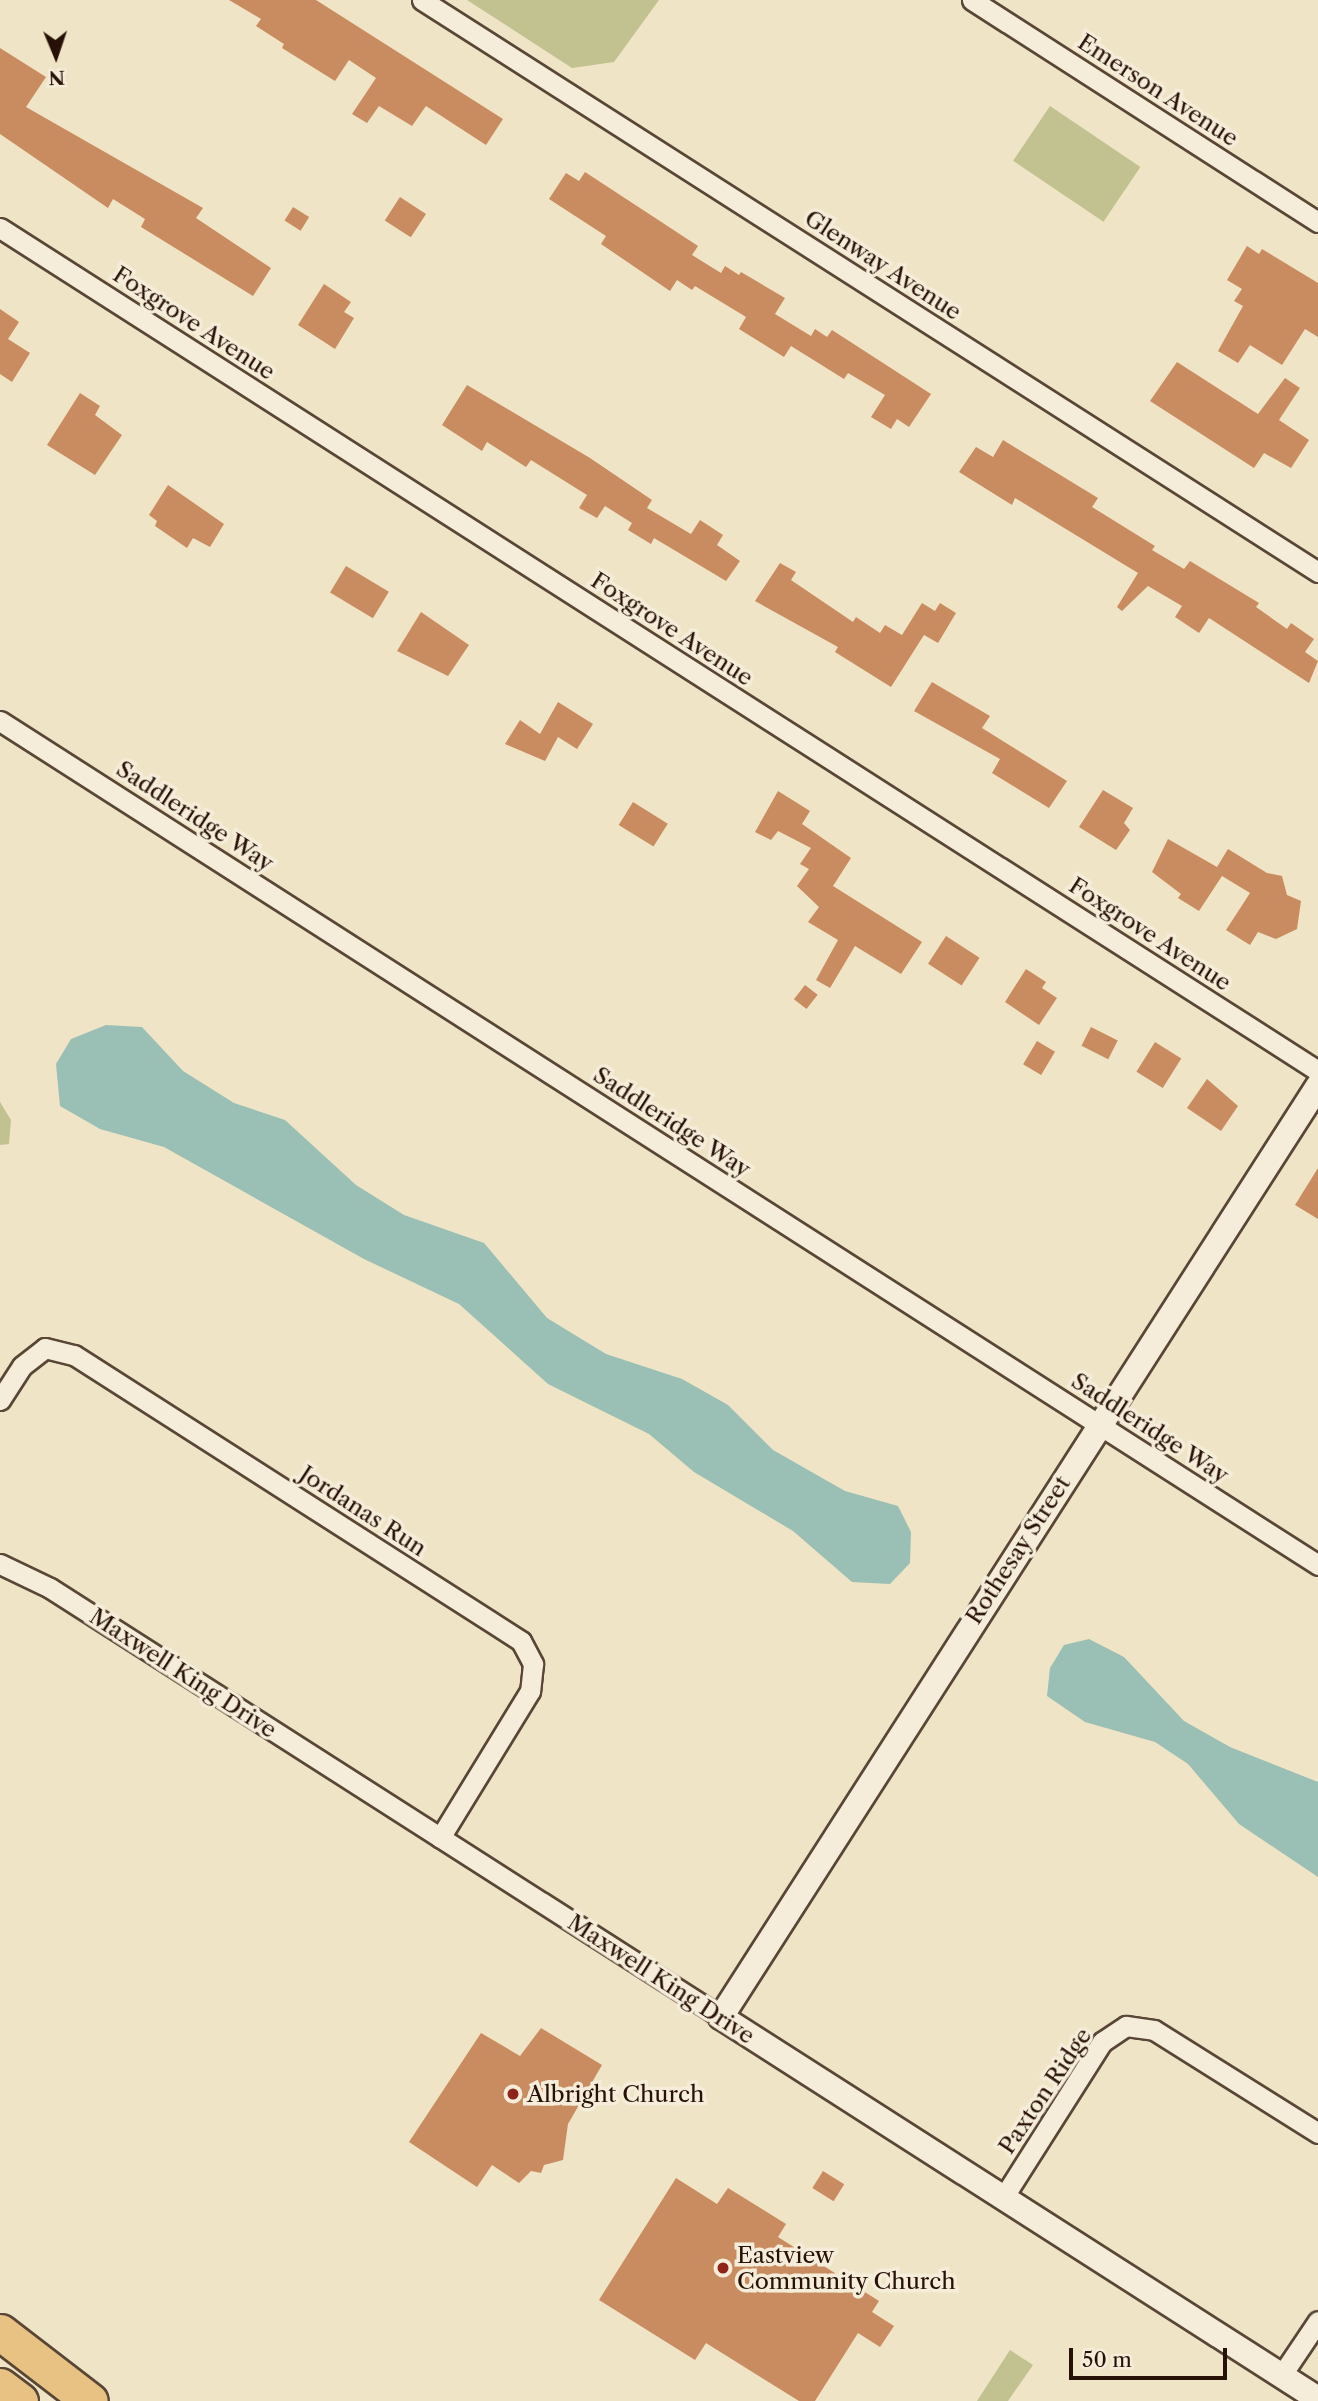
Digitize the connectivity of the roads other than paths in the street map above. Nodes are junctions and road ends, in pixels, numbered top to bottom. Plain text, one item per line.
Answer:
1 (422, 0) edge
2 (972, 0) edge
3 (1318, 222) edge
4 (0, 228) edge
5 (1318, 572) edge
6 (0, 721) edge
7 (1318, 1070) edge
8 (1318, 1086) edge
9 (0, 1400) edge
10 (1098, 1424) junction
11 (0, 1564) edge
12 (1318, 1564) edge
13 (440, 1838) junction
14 (721, 2017) junction
15 (1318, 2133) edge
16 (1003, 2198) junction
17 (1318, 2321) edge
18 (0, 2332) edge
19 (1281, 2376) junction
20 (0, 2386) edge
21 (1318, 2399) edge
22 (20, 2401) edge
23 (90, 2401) edge

1 - 5 street, Glenway Avenue
2 - 3 street, Emerson Avenue
4 - 7 street, Foxgrove Avenue
6 - 10 street, Saddleridge Way
8 - 10 street, Rothesay Street
9 - 13 street, Jordanas Run
10 - 12 street, Saddleridge Way
10 - 14 street, Rothesay Street
11 - 13 street, Maxwell King Drive
13 - 14 street, Maxwell King Drive
14 - 16 street, Maxwell King Drive
15 - 16 street, Paxton Ridge
16 - 19 street, Maxwell King Drive
17 - 19 street
18 - 23 highway
19 - 21 street, Maxwell King Drive
20 - 22 highway

